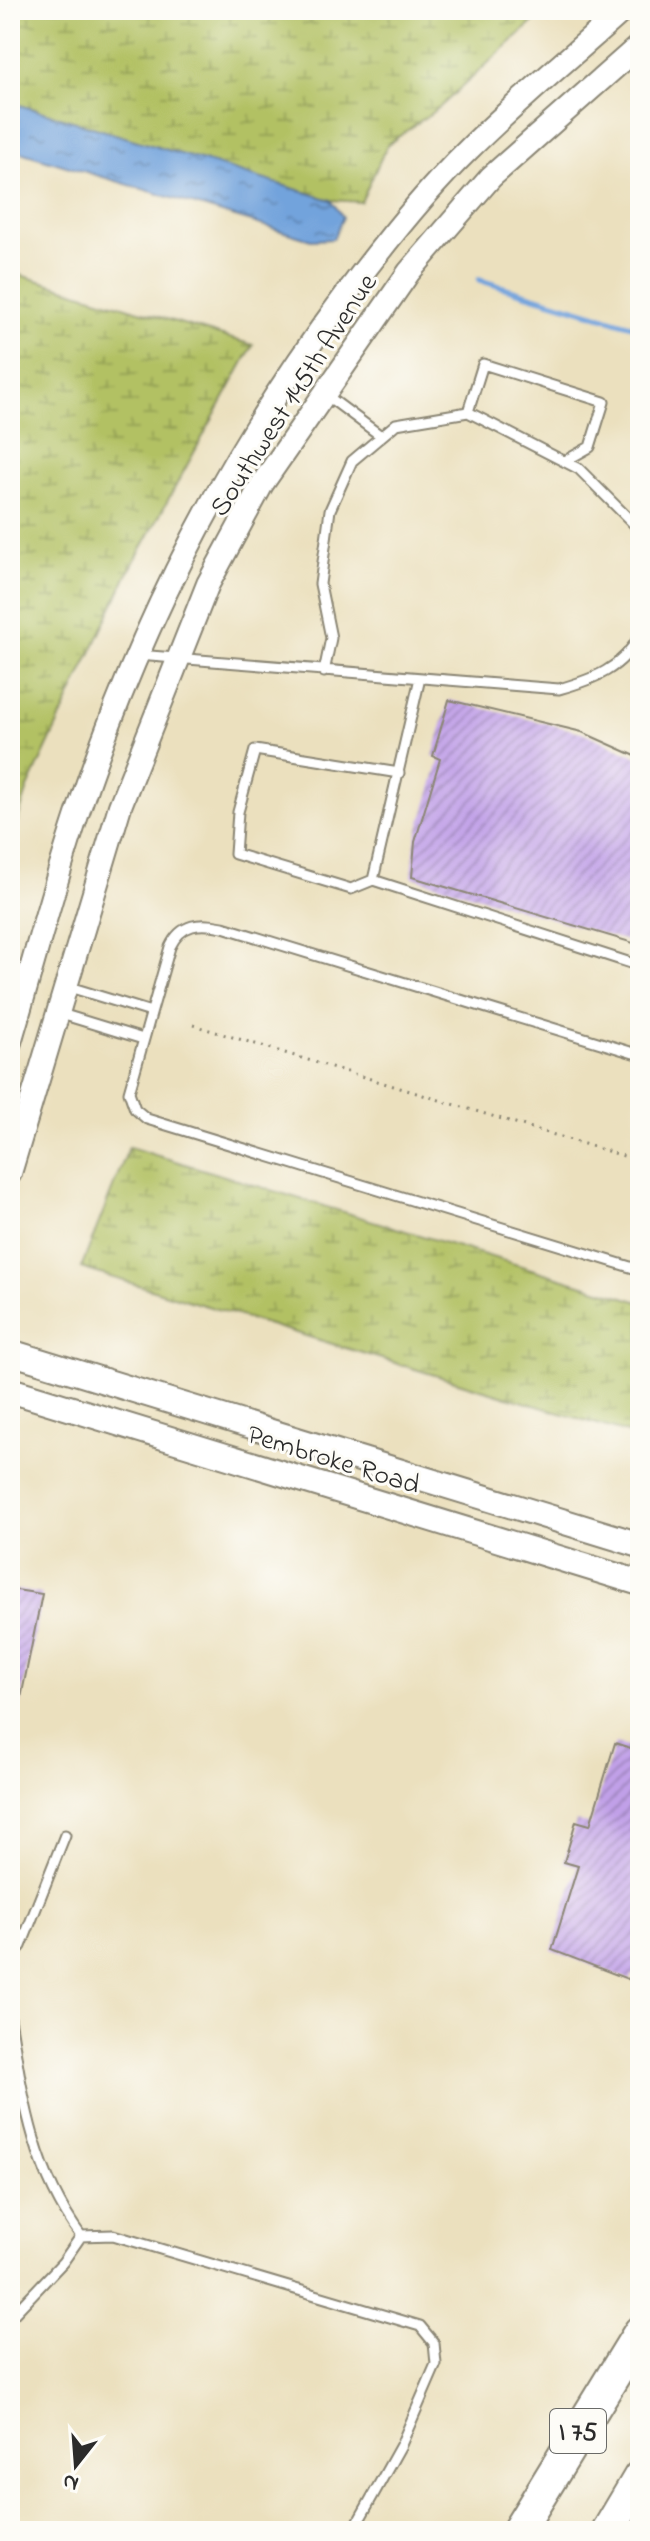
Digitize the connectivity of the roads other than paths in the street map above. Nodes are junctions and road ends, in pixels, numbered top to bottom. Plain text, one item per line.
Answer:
1 (623, 10) edge
2 (634, 10) edge
3 (640, 21) edge
4 (640, 45) edge
5 (323, 393) junction
6 (468, 412) junction
7 (381, 436) junction
8 (565, 461) junction
9 (640, 538) edge
10 (640, 635) edge
11 (137, 655) junction
12 (175, 659) junction
13 (324, 672) junction
14 (420, 678) junction
15 (399, 773) junction
16 (373, 880) junction
17 (640, 966) edge
18 (66, 986) junction
19 (151, 1012) junction
20 (58, 1013) junction
21 (143, 1039) junction
22 (10, 1042) edge
23 (640, 1055) edge
24 (10, 1173) edge
25 (640, 1270) edge
26 (10, 1352) edge
27 (10, 1390) edge
28 (640, 1545) edge
29 (640, 1583) edge
30 (65, 1835) dead end
31 (10, 1958) edge
32 (10, 2018) edge
33 (81, 2236) junction
34 (10, 2318) edge
35 (635, 2350) edge
36 (640, 2477) edge
37 (353, 2531) edge
38 (518, 2531) edge
39 (608, 2531) edge

1 - 11 street, Southwest 145th Avenue
2 - 3 street
4 - 5 street, Southwest 145th Avenue
5 - 7 lane
5 - 12 street, Southwest 145th Avenue
6 - 7 lane
6 - 8 lane
6 - 8 lane
7 - 13 lane
8 - 9 lane
10 - 14 lane
11 - 12 lane
11 - 22 street, Southwest 145th Avenue
12 - 13 lane
12 - 18 street, Southwest 145th Avenue
13 - 14 lane
14 - 15 lane
15 - 16 lane
15 - 16 lane
16 - 17 lane
18 - 19 lane
18 - 20 street, Southwest 145th Avenue
19 - 21 lane
19 - 23 lane
20 - 21 lane
20 - 24 street, Southwest 145th Avenue
21 - 25 lane
26 - 28 main road, Pembroke Road
27 - 29 main road, Pembroke Road
30 - 31 lane
32 - 33 lane
33 - 34 lane
33 - 37 lane
35 - 38 highway, I 75
36 - 39 highway

